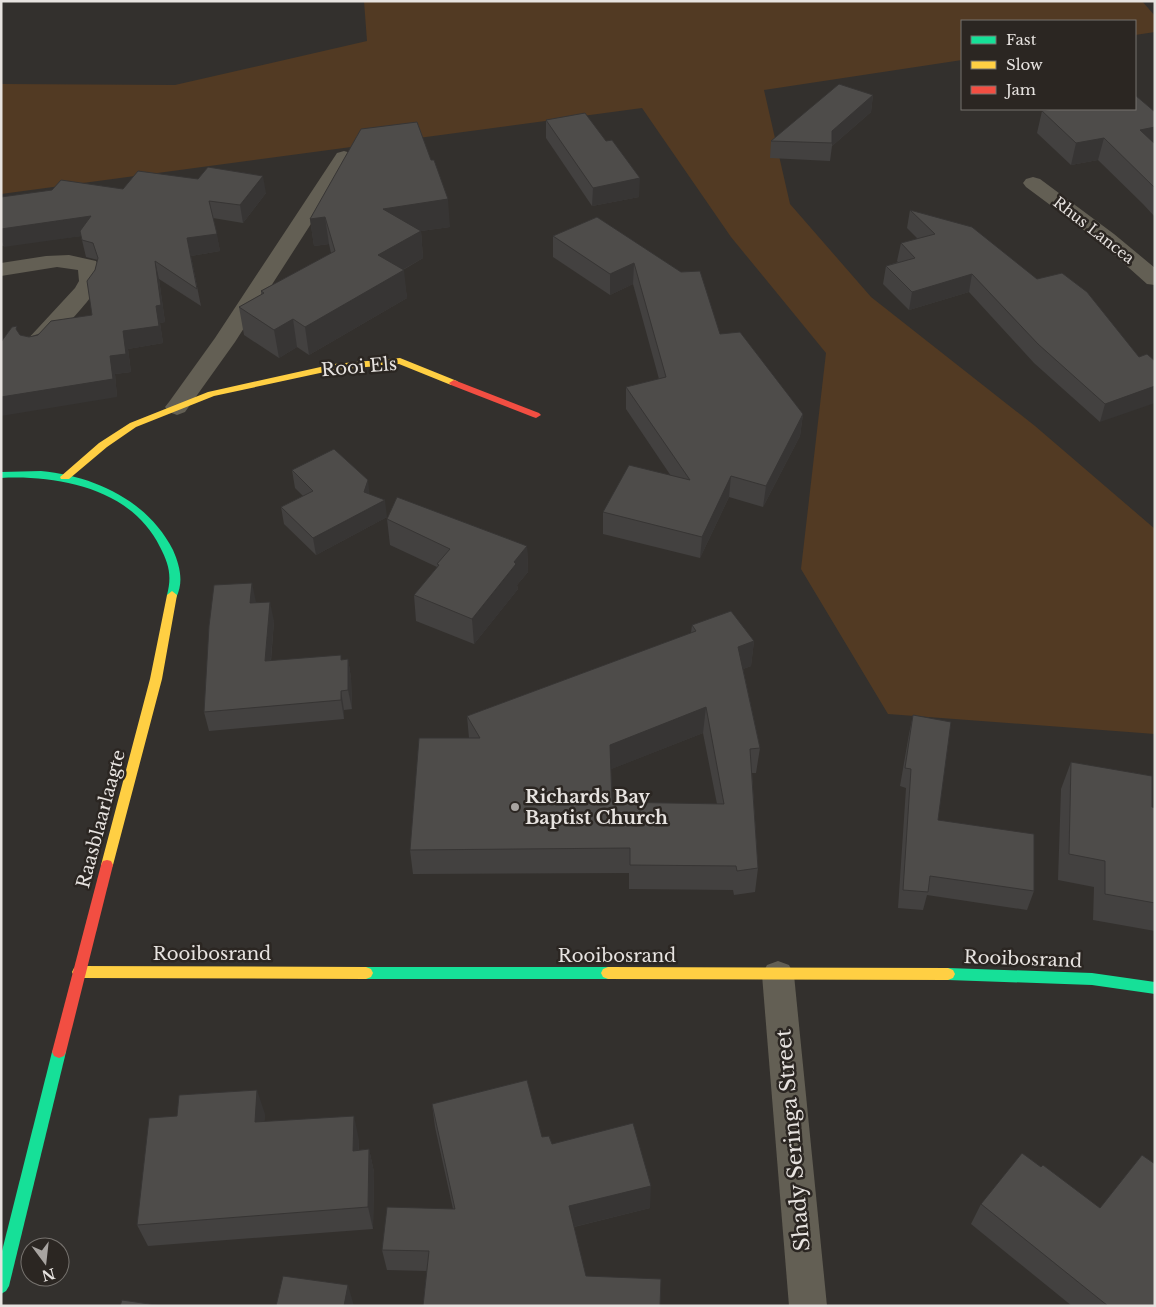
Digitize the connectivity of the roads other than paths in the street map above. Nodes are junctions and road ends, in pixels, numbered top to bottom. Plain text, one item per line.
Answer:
1 (344, 158) edge
2 (1033, 183) dead end
3 (1, 270) edge
4 (1155, 279) edge
5 (34, 346) edge
6 (177, 407) junction
7 (536, 415) dead end
8 (1, 475) edge
9 (65, 477) junction
10 (79, 972) junction
11 (778, 975) junction
12 (1155, 988) edge
13 (1, 1286) edge
14 (808, 1306) edge

1 - 6 street
2 - 4 street, Rhus Lancea
3 - 5 street
6 - 7 street, Rooi Els
6 - 9 street, Rooi Els
8 - 9 street, Raasblaarlaagte
9 - 10 street, Raasblaarlaagte
10 - 11 street, Rooibosrand
10 - 13 street, Raasblaarlaagte
11 - 12 street, Rooibosrand
11 - 14 street, Shady Seringa Street

